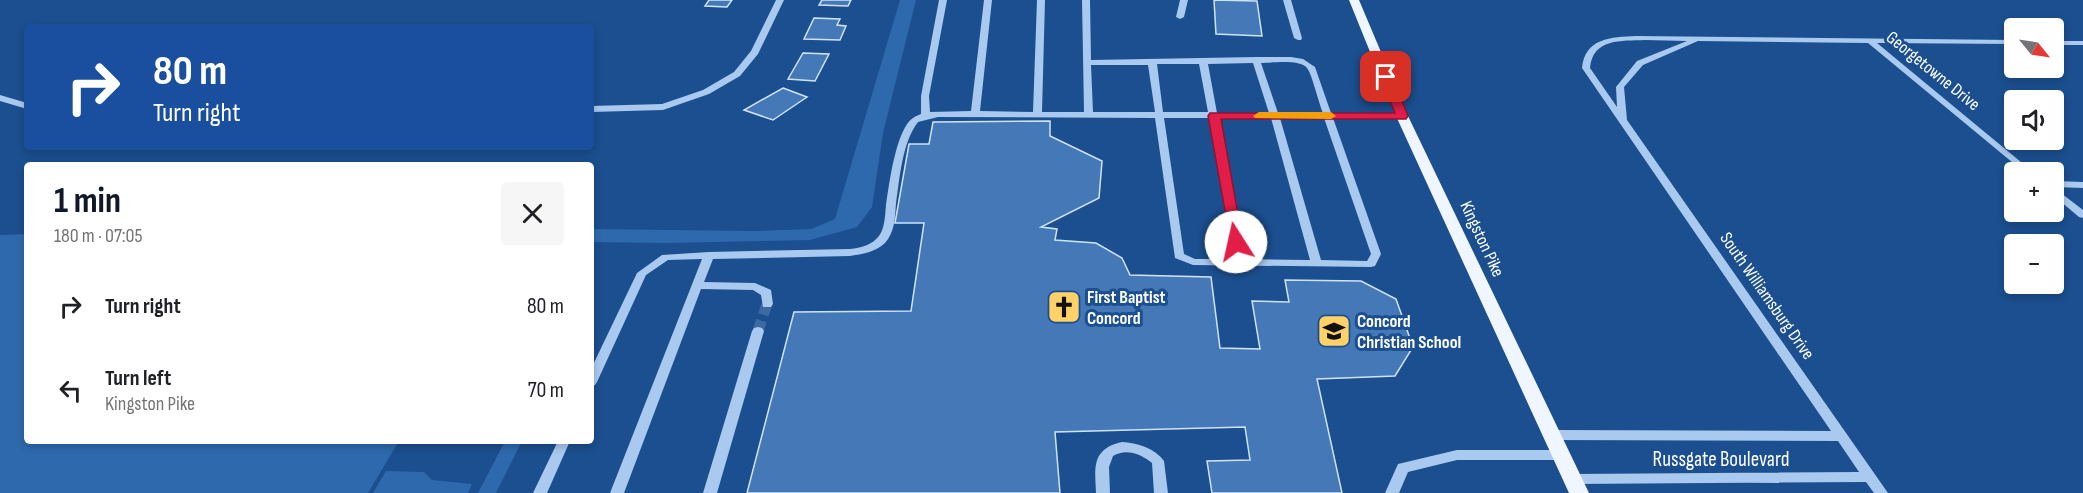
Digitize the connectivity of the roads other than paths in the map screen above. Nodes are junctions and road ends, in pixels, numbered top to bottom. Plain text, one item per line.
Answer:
1 (780, 0) edge
2 (944, 0) edge
3 (988, 0) edge
4 (1041, 0) edge
5 (1086, 0) edge
6 (1184, 0) edge
7 (1287, 0) edge
8 (1354, 0) edge
9 (1180, 17) dead end
10 (1298, 38) dead end
11 (1700, 38) junction
12 (1871, 42) junction
13 (2004, 42) edge
14 (2064, 43) edge
15 (2083, 43) edge
16 (1256, 60) junction
17 (1203, 61) junction
18 (1152, 62) junction
19 (1087, 63) junction
20 (0, 98) edge
21 (24, 105) edge
22 (594, 109) edge
23 (975, 114) junction
24 (1037, 114) junction
25 (1089, 115) junction
26 (1158, 115) junction
27 (926, 116) junction
28 (1214, 116) junction
29 (1275, 116) junction
30 (1328, 116) junction
31 (1402, 116) junction
32 (1623, 120) junction
33 (2017, 162) edge
34 (2064, 184) edge
35 (2083, 185) edge
36 (2064, 200) edge
37 (2083, 215) edge
38 (709, 255) junction
39 (1239, 262) junction
40 (1316, 263) junction
41 (697, 285) junction
42 (767, 304) dead end
43 (758, 330) tunnel mouth
44 (594, 376) edge
45 (1552, 435) junction
46 (1842, 436) junction
47 (563, 444) edge
48 (1561, 454) junction
49 (1870, 477) junction
50 (1576, 486) edge
51 (540, 493) edge
52 (617, 493) edge
53 (710, 493) edge
54 (1103, 493) edge
55 (1161, 493) edge
56 (1392, 493) edge
57 (1881, 493) edge

1 - 22 street
2 - 27 street
3 - 23 street
4 - 24 street
5 - 19 street
6 - 9 street
7 - 10 street
8 - 31 main road, Kingston Pike
11 - 12 street, South Williamsburg Drive
11 - 32 street, South Williamsburg Drive
11 - 32 street, South Williamsburg Drive
12 - 13 street, South Williamsburg Drive
12 - 33 street, Georgetowne Drive
14 - 15 street
16 - 17 street
16 - 29 street
16 - 30 street
17 - 18 street
17 - 28 street
18 - 19 street
18 - 26 street
19 - 25 street
20 - 21 street
23 - 24 street
23 - 27 street
24 - 25 street
25 - 26 street
26 - 28 street
26 - 39 street
27 - 38 street
28 - 29 street
28 - 39 street
29 - 30 street
29 - 40 street
30 - 31 street
30 - 40 street
31 - 45 main road, Kingston Pike
32 - 46 street, South Williamsburg Drive
34 - 35 street
36 - 37 street
38 - 41 street
38 - 44 street
39 - 40 street
41 - 42 street
41 - 52 street
43 - 53 street
45 - 46 street, Russgate Boulevard
45 - 48 main road, Kingston Pike
46 - 49 street, South Williamsburg Drive
47 - 51 street
48 - 50 main road, Kingston Pike
48 - 56 street
49 - 50 street, Russgate Boulevard
49 - 57 street, South Williamsburg Drive
54 - 55 street

